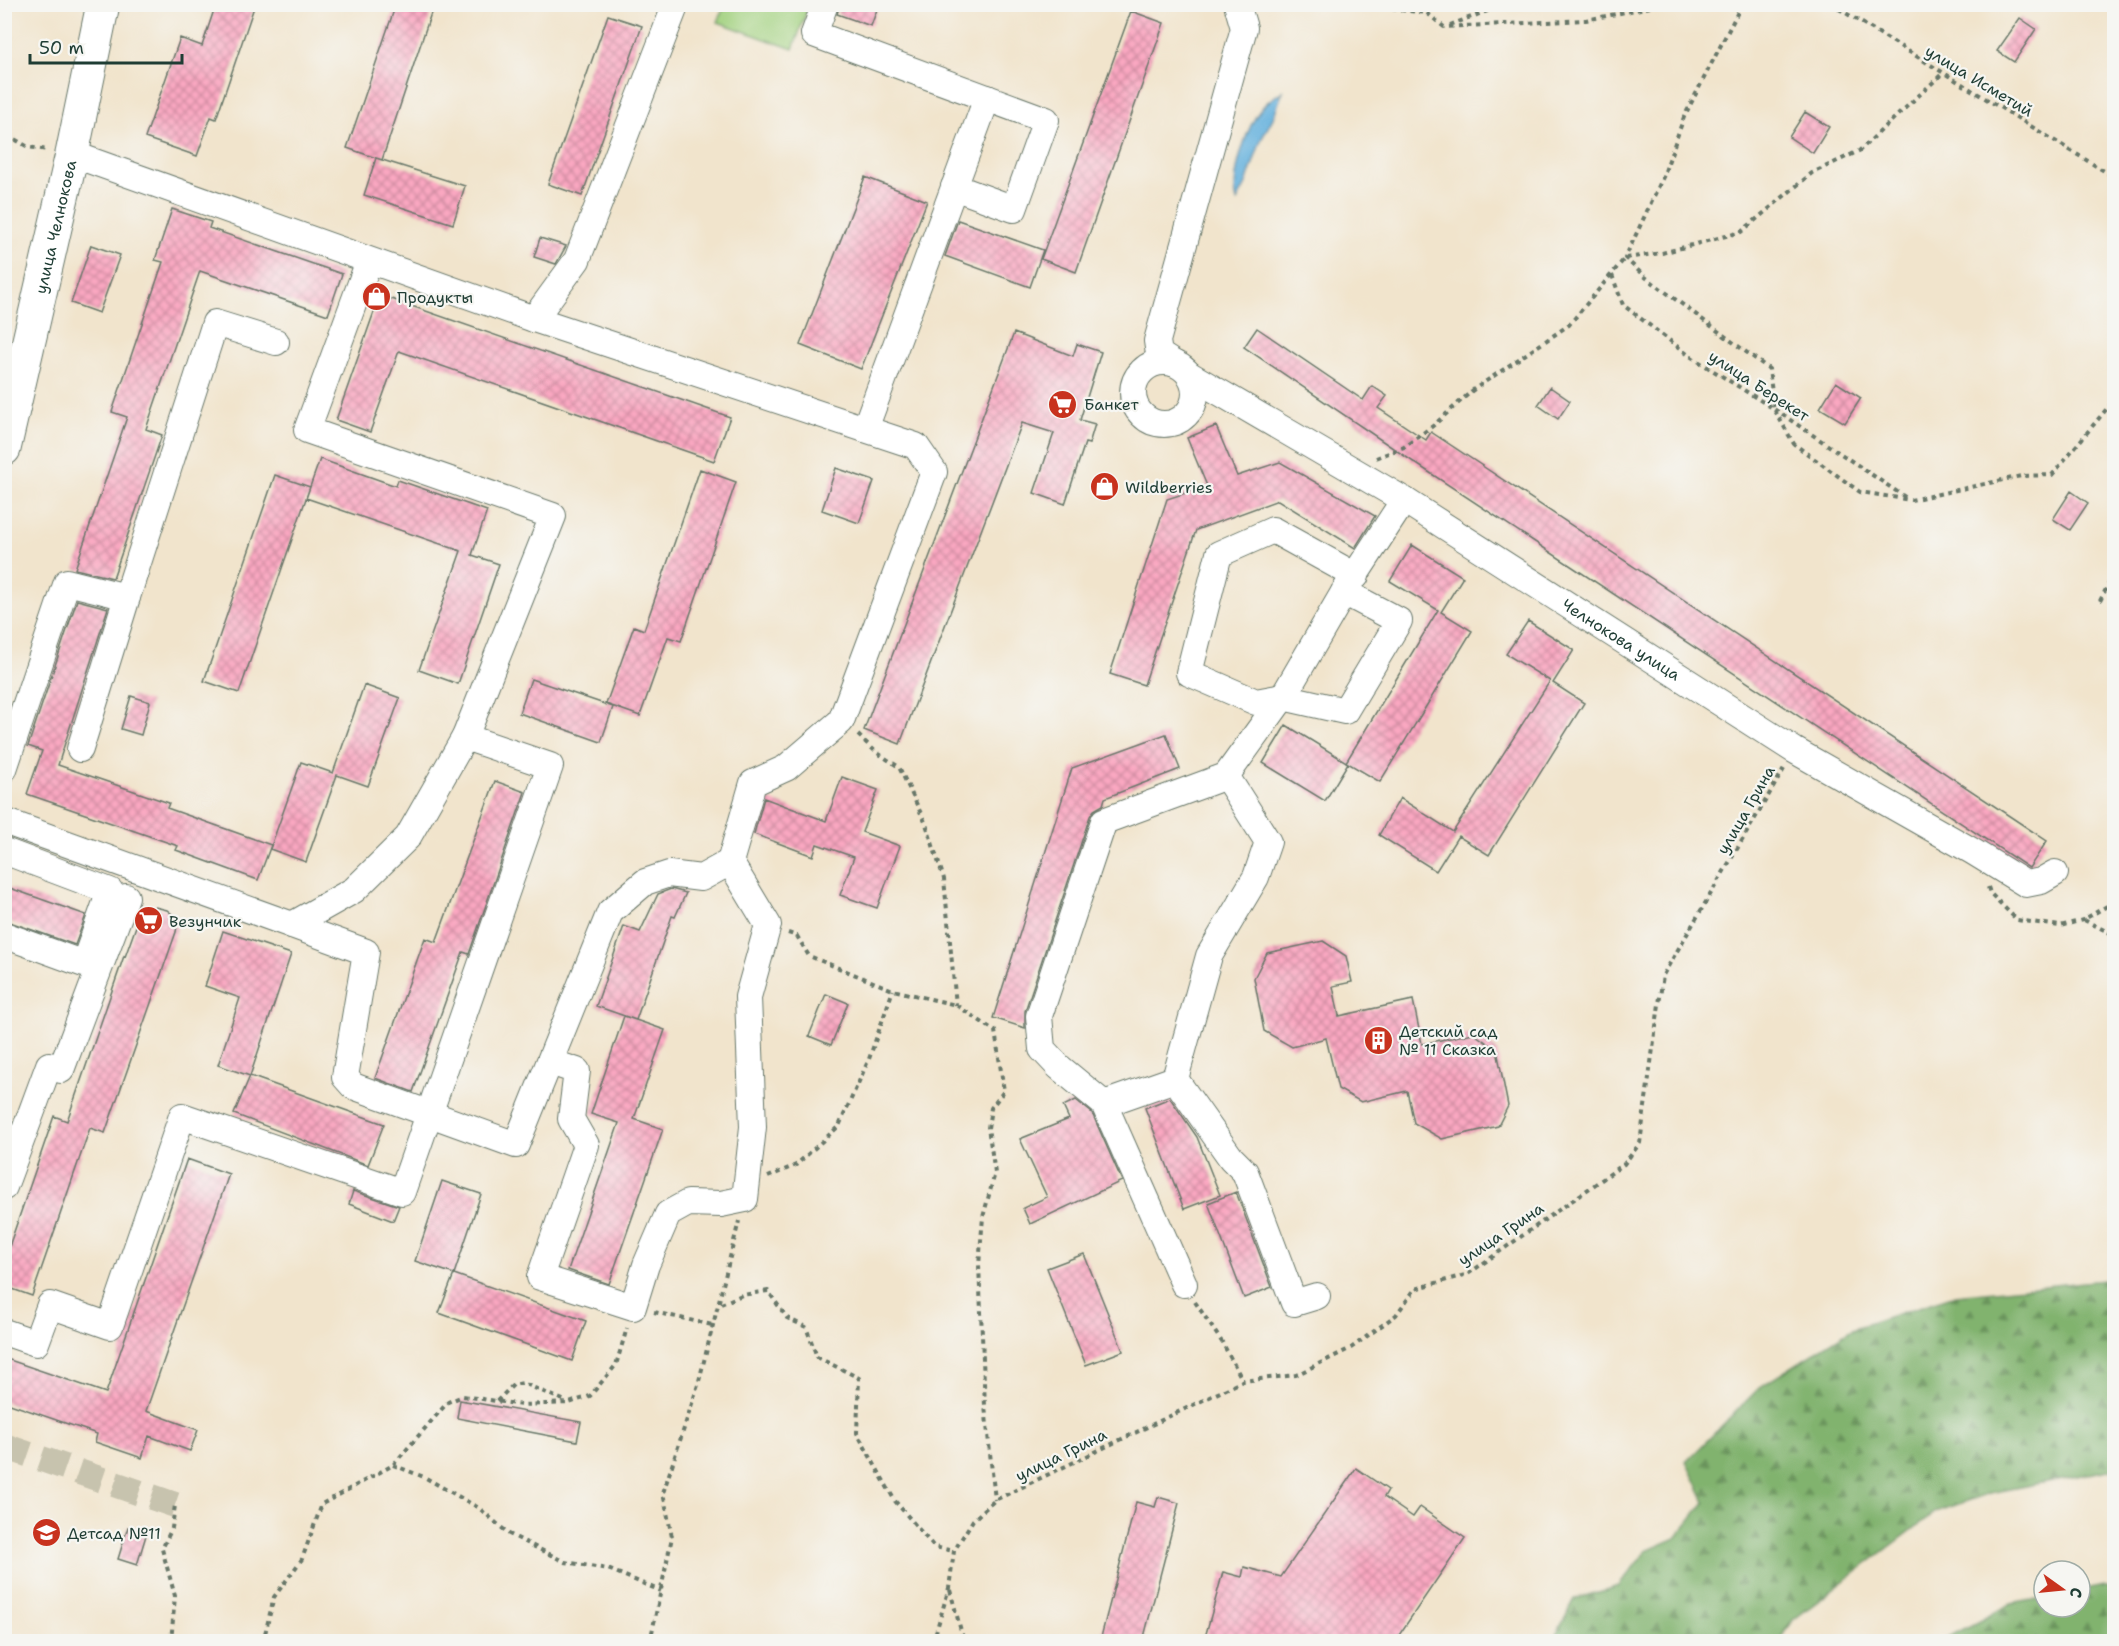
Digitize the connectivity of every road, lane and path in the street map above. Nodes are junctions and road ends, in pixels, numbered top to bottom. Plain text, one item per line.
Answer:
1 (103, 4) edge
2 (676, 4) edge
3 (825, 4) edge
4 (1238, 4) edge
5 (1347, 4) edge
6 (1435, 4) edge
7 (1506, 4) edge
8 (1665, 4) edge
9 (1742, 4) edge
10 (1831, 4) edge
11 (1427, 13) junction
12 (1444, 27) junction
13 (1943, 73) junction
14 (987, 98) junction
15 (4, 127) edge
16 (72, 154) junction
17 (2115, 177) edge
18 (954, 188) junction
19 (1625, 258) junction
20 (369, 261) junction
21 (1612, 275) junction
22 (534, 319) junction
23 (276, 342) dead end
24 (2115, 400) edge
25 (1774, 409) junction
26 (865, 429) junction
27 (6, 442) edge
28 (1349, 466) junction
29 (1404, 500) junction
30 (1911, 501) junction
31 (2115, 573) edge
32 (1350, 584) junction
33 (127, 597) junction
34 (2100, 601) dead end
35 (1283, 697) junction
36 (841, 721) junction
37 (465, 737) junction
38 (80, 749) dead end
39 (1794, 750) junction
40 (4, 769) edge
41 (1226, 776) junction
42 (4, 822) edge
43 (4, 851) edge
44 (730, 862) junction
45 (136, 870) junction
46 (2055, 873) dead end
47 (118, 894) junction
48 (2083, 920) dead end
49 (292, 925) junction
50 (768, 925) junction
51 (4, 935) edge
52 (2115, 935) edge
53 (893, 990) junction
54 (956, 1005) junction
55 (550, 1062) junction
56 (1175, 1079) junction
57 (1104, 1104) junction
58 (429, 1115) junction
59 (4, 1186) edge
60 (745, 1199) junction
61 (1184, 1284) joint
62 (1317, 1296) dead end
63 (720, 1304) junction
64 (633, 1307) junction
65 (712, 1325) junction
66 (4, 1332) edge
67 (1243, 1381) junction
68 (496, 1402) junction
69 (569, 1403) junction
70 (393, 1465) junction
71 (995, 1500) junction
72 (175, 1505) dead end
73 (954, 1551) junction
74 (949, 1588) junction
75 (661, 1591) junction
76 (171, 1641) edge
77 (263, 1641) edge
78 (650, 1641) edge
79 (933, 1641) edge
80 (964, 1641) edge

1 - 16 main road, улица Челнокова
2 - 22 street
3 - 14 street
4 - 28 street, Челнокова улица
5 - 11 path
6 - 11 path
7 - 12 path
8 - 12 path
9 - 19 path
10 - 13 path, улица Исметий
11 - 12 path
13 - 17 path, улица Исметий
13 - 19 path
14 - 18 street
14 - 18 street
15 - 16 path
16 - 20 street
16 - 27 main road, улица Челнокова
18 - 26 street
19 - 21 path
19 - 25 path
20 - 22 street
20 - 37 street
21 - 25 path, улица Берекет
21 - 28 path
22 - 26 street
23 - 33 street
24 - 30 path
25 - 30 path, улица Берекет
25 - 30 path
26 - 36 street
28 - 29 street, Челнокова улица
29 - 32 street
29 - 39 street, Челнокова улица
31 - 34 path
32 - 35 street
32 - 35 street
32 - 35 street
33 - 38 street
33 - 40 street
35 - 41 street
36 - 44 street
36 - 54 path
37 - 49 street
37 - 58 street
39 - 46 street, Челнокова улица
39 - 67 path, улица Грина
41 - 56 street
41 - 57 street
42 - 45 street
43 - 47 street
44 - 50 street
44 - 55 street
45 - 47 street
45 - 49 street
47 - 51 street
47 - 59 street
48 - 52 path
49 - 58 street
50 - 53 path
50 - 60 street
53 - 54 path
53 - 60 path
54 - 71 path
55 - 58 street
55 - 64 street
56 - 57 street
56 - 62 street
57 - 61 street
58 - 66 street
60 - 63 path
60 - 64 street
61 - 67 path
63 - 65 path
63 - 73 path
64 - 65 path
64 - 69 path
65 - 75 path
67 - 71 path, улица Грина
68 - 69 path
68 - 69 path
68 - 70 path
70 - 75 path
70 - 77 path
71 - 73 path, улица Грина
72 - 76 path
73 - 74 path, улица Грина
74 - 79 path, улица Грина
74 - 80 path
75 - 78 path

